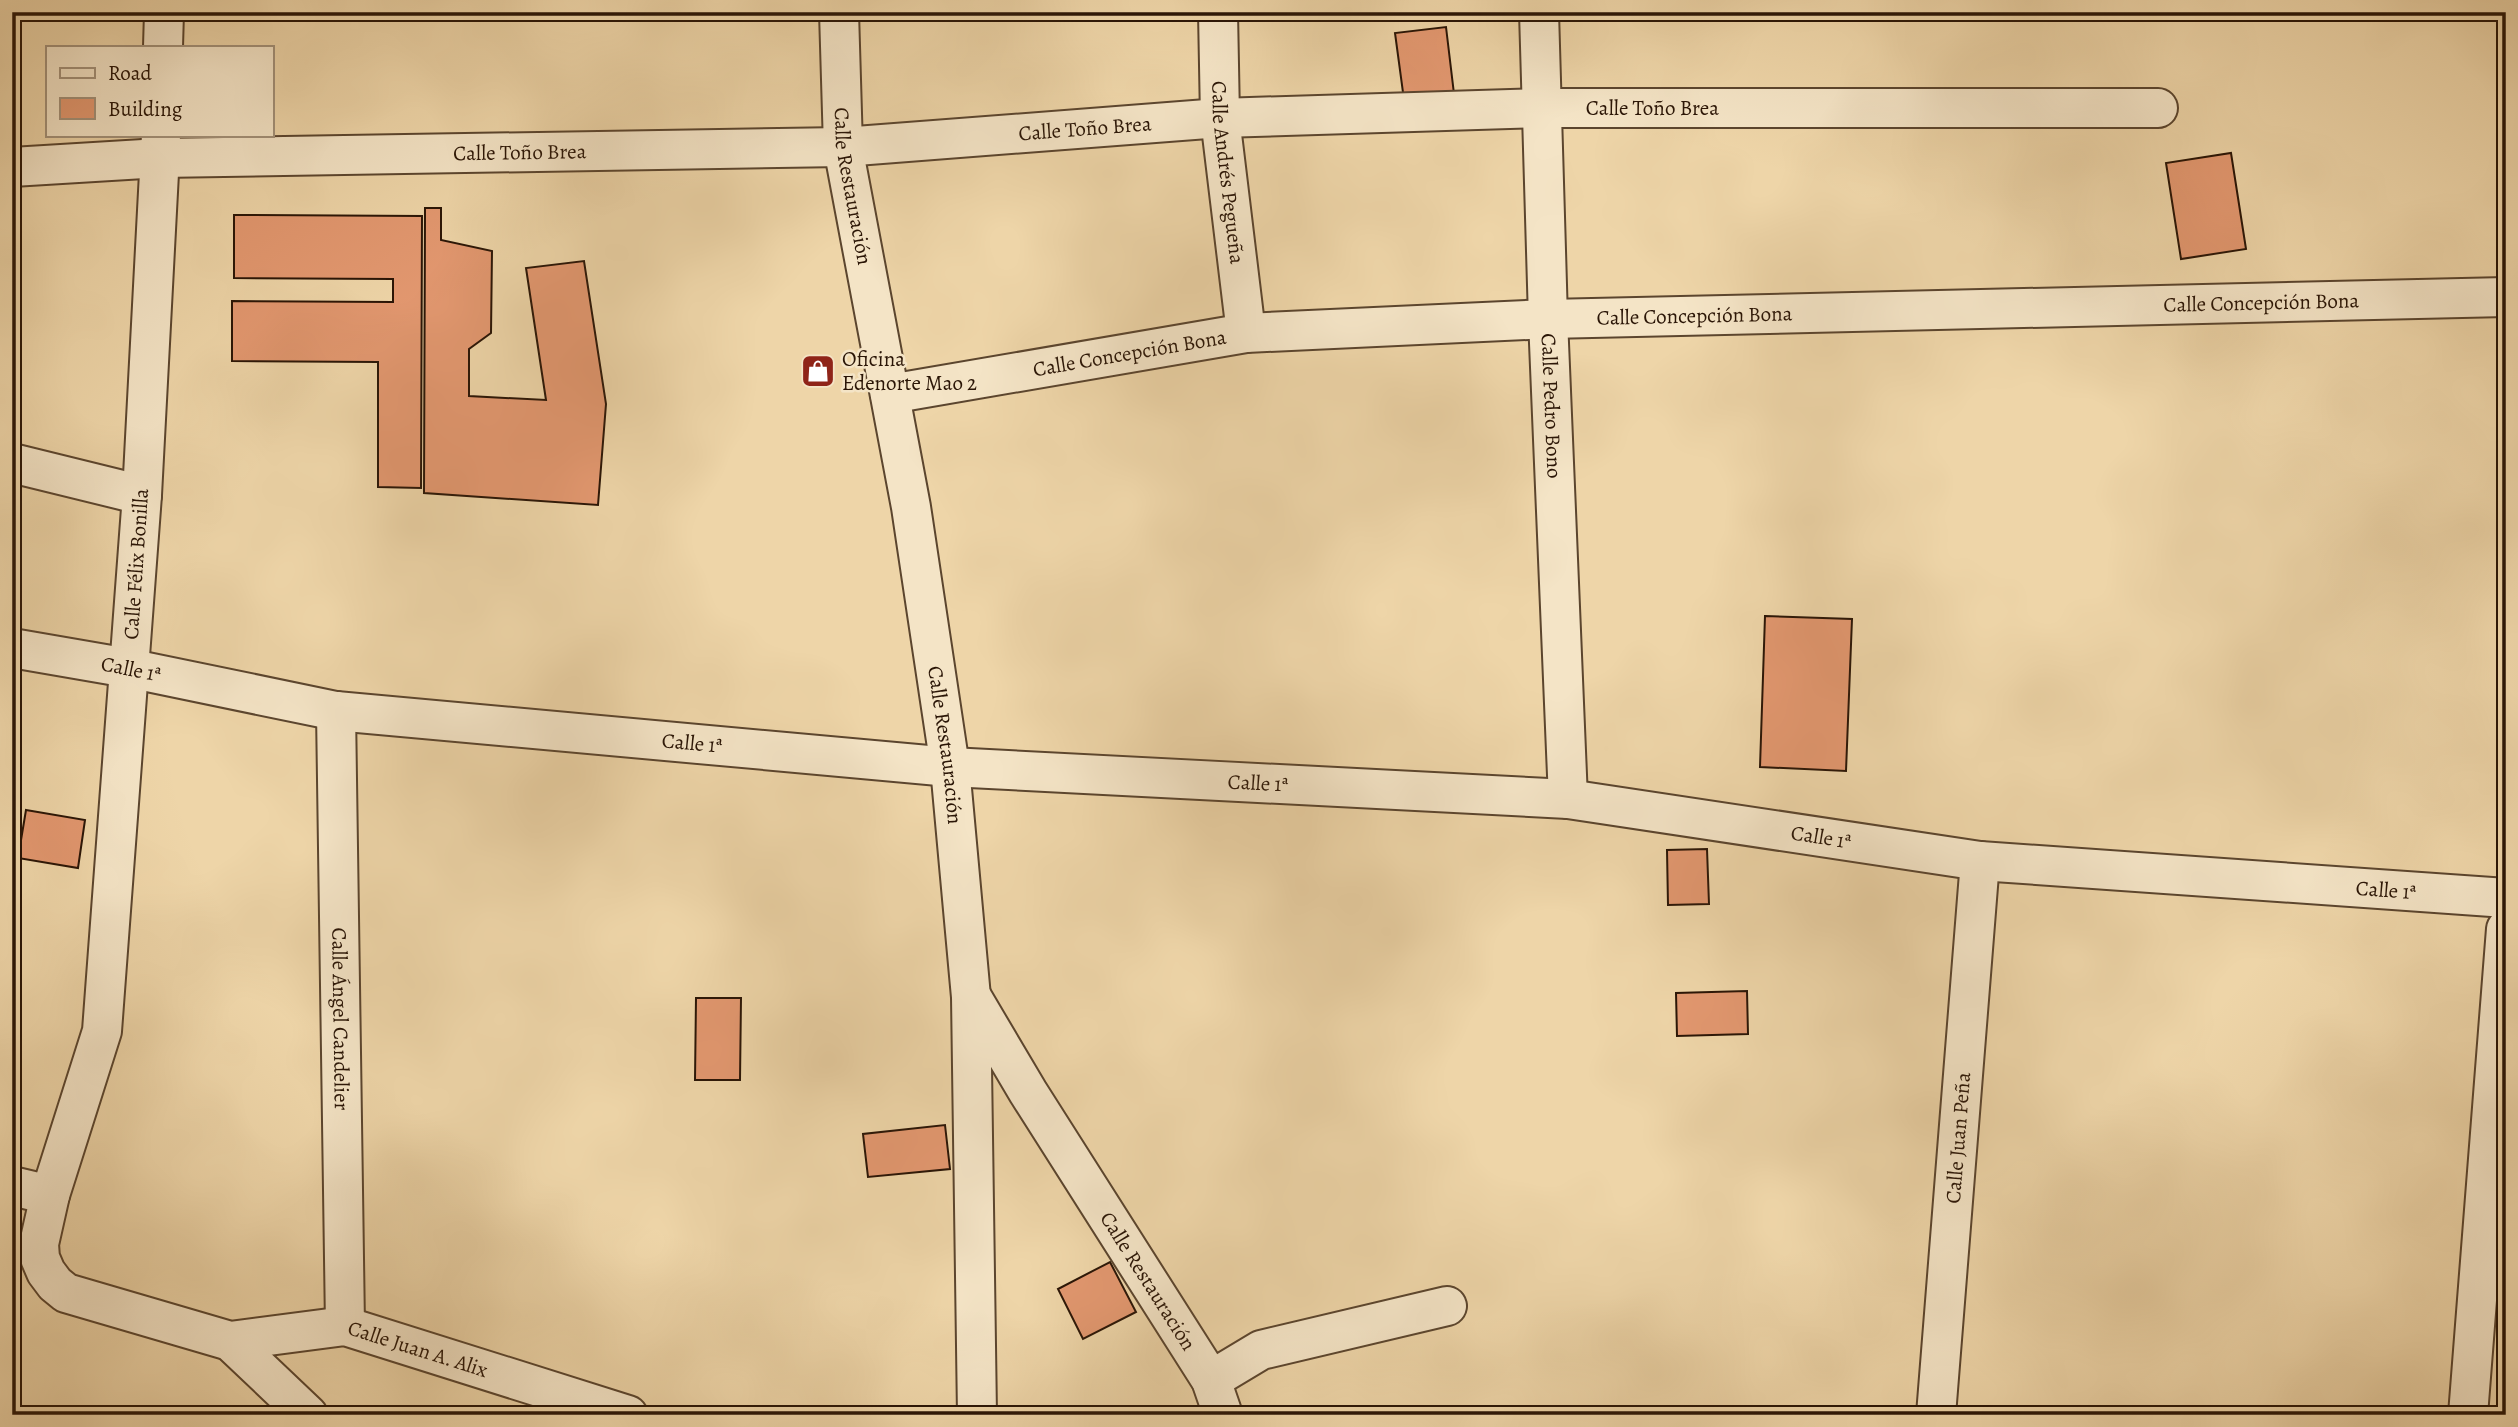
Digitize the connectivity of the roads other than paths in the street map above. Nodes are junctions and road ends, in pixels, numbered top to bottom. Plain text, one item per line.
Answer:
1 (164, 12) edge
2 (839, 12) edge
3 (1218, 12) edge
4 (1539, 12) edge
5 (163, 46) edge
6 (1540, 108) junction
7 (2158, 108) dead end
8 (1220, 118) junction
9 (161, 146) edge
10 (843, 147) junction
11 (12, 167) edge
12 (2506, 297) edge
13 (1548, 319) junction
14 (1246, 333) junction
15 (890, 394) junction
16 (12, 463) edge
17 (142, 495) junction
18 (12, 648) edge
19 (128, 668) junction
20 (336, 711) junction
21 (950, 767) junction
22 (1567, 799) junction
23 (1980, 861) junction
24 (2506, 898) edge
25 (2506, 929) edge
26 (971, 997) junction
27 (12, 1186) edge
28 (50, 1195) junction
29 (1447, 1307) dead end
30 (345, 1326) junction
31 (230, 1341) junction
32 (1217, 1397) edge
33 (308, 1415) edge
34 (628, 1415) edge
35 (977, 1415) edge
36 (1936, 1415) edge
37 (2468, 1415) edge

1 - 5 street
2 - 10 street, Calle Restauración
3 - 8 street, Calle Andrés Pegueña
4 - 6 street, Calle Pedro Bono
6 - 7 street, Calle Toño Brea
6 - 8 street, Calle Toño Brea
6 - 13 street, Calle Pedro Bono
8 - 10 street, Calle Toño Brea
8 - 14 street, Calle Andrés Pegueña
9 - 10 street, Calle Toño Brea
9 - 11 street, Calle Toño Brea
9 - 17 street, Calle Félix Bonilla
10 - 15 street, Calle Restauración
12 - 13 street, Calle Concepción Bona
13 - 14 street, Calle Concepción Bona
13 - 22 street, Calle Pedro Bono
14 - 15 street, Calle Concepción Bona
15 - 21 street, Calle Restauración
16 - 17 street
17 - 19 street, Calle Félix Bonilla
18 - 19 street, Calle 1ª
19 - 20 street, Calle 1ª
19 - 28 street, Calle Félix Bonilla
20 - 21 street, Calle 1ª
20 - 30 street, Calle Ángel Candelier
21 - 22 street, Calle 1ª
21 - 26 street, Calle Restauración
22 - 23 street, Calle 1ª
23 - 24 street, Calle 1ª
23 - 36 street, Calle Juan Peña
25 - 37 street
26 - 32 street, Calle Restauración
26 - 35 street
27 - 28 street
28 - 31 street, Calle Juan A. Alix
29 - 32 street
30 - 31 street, Calle Juan A. Alix
30 - 34 street, Calle Juan A. Alix
31 - 33 street

